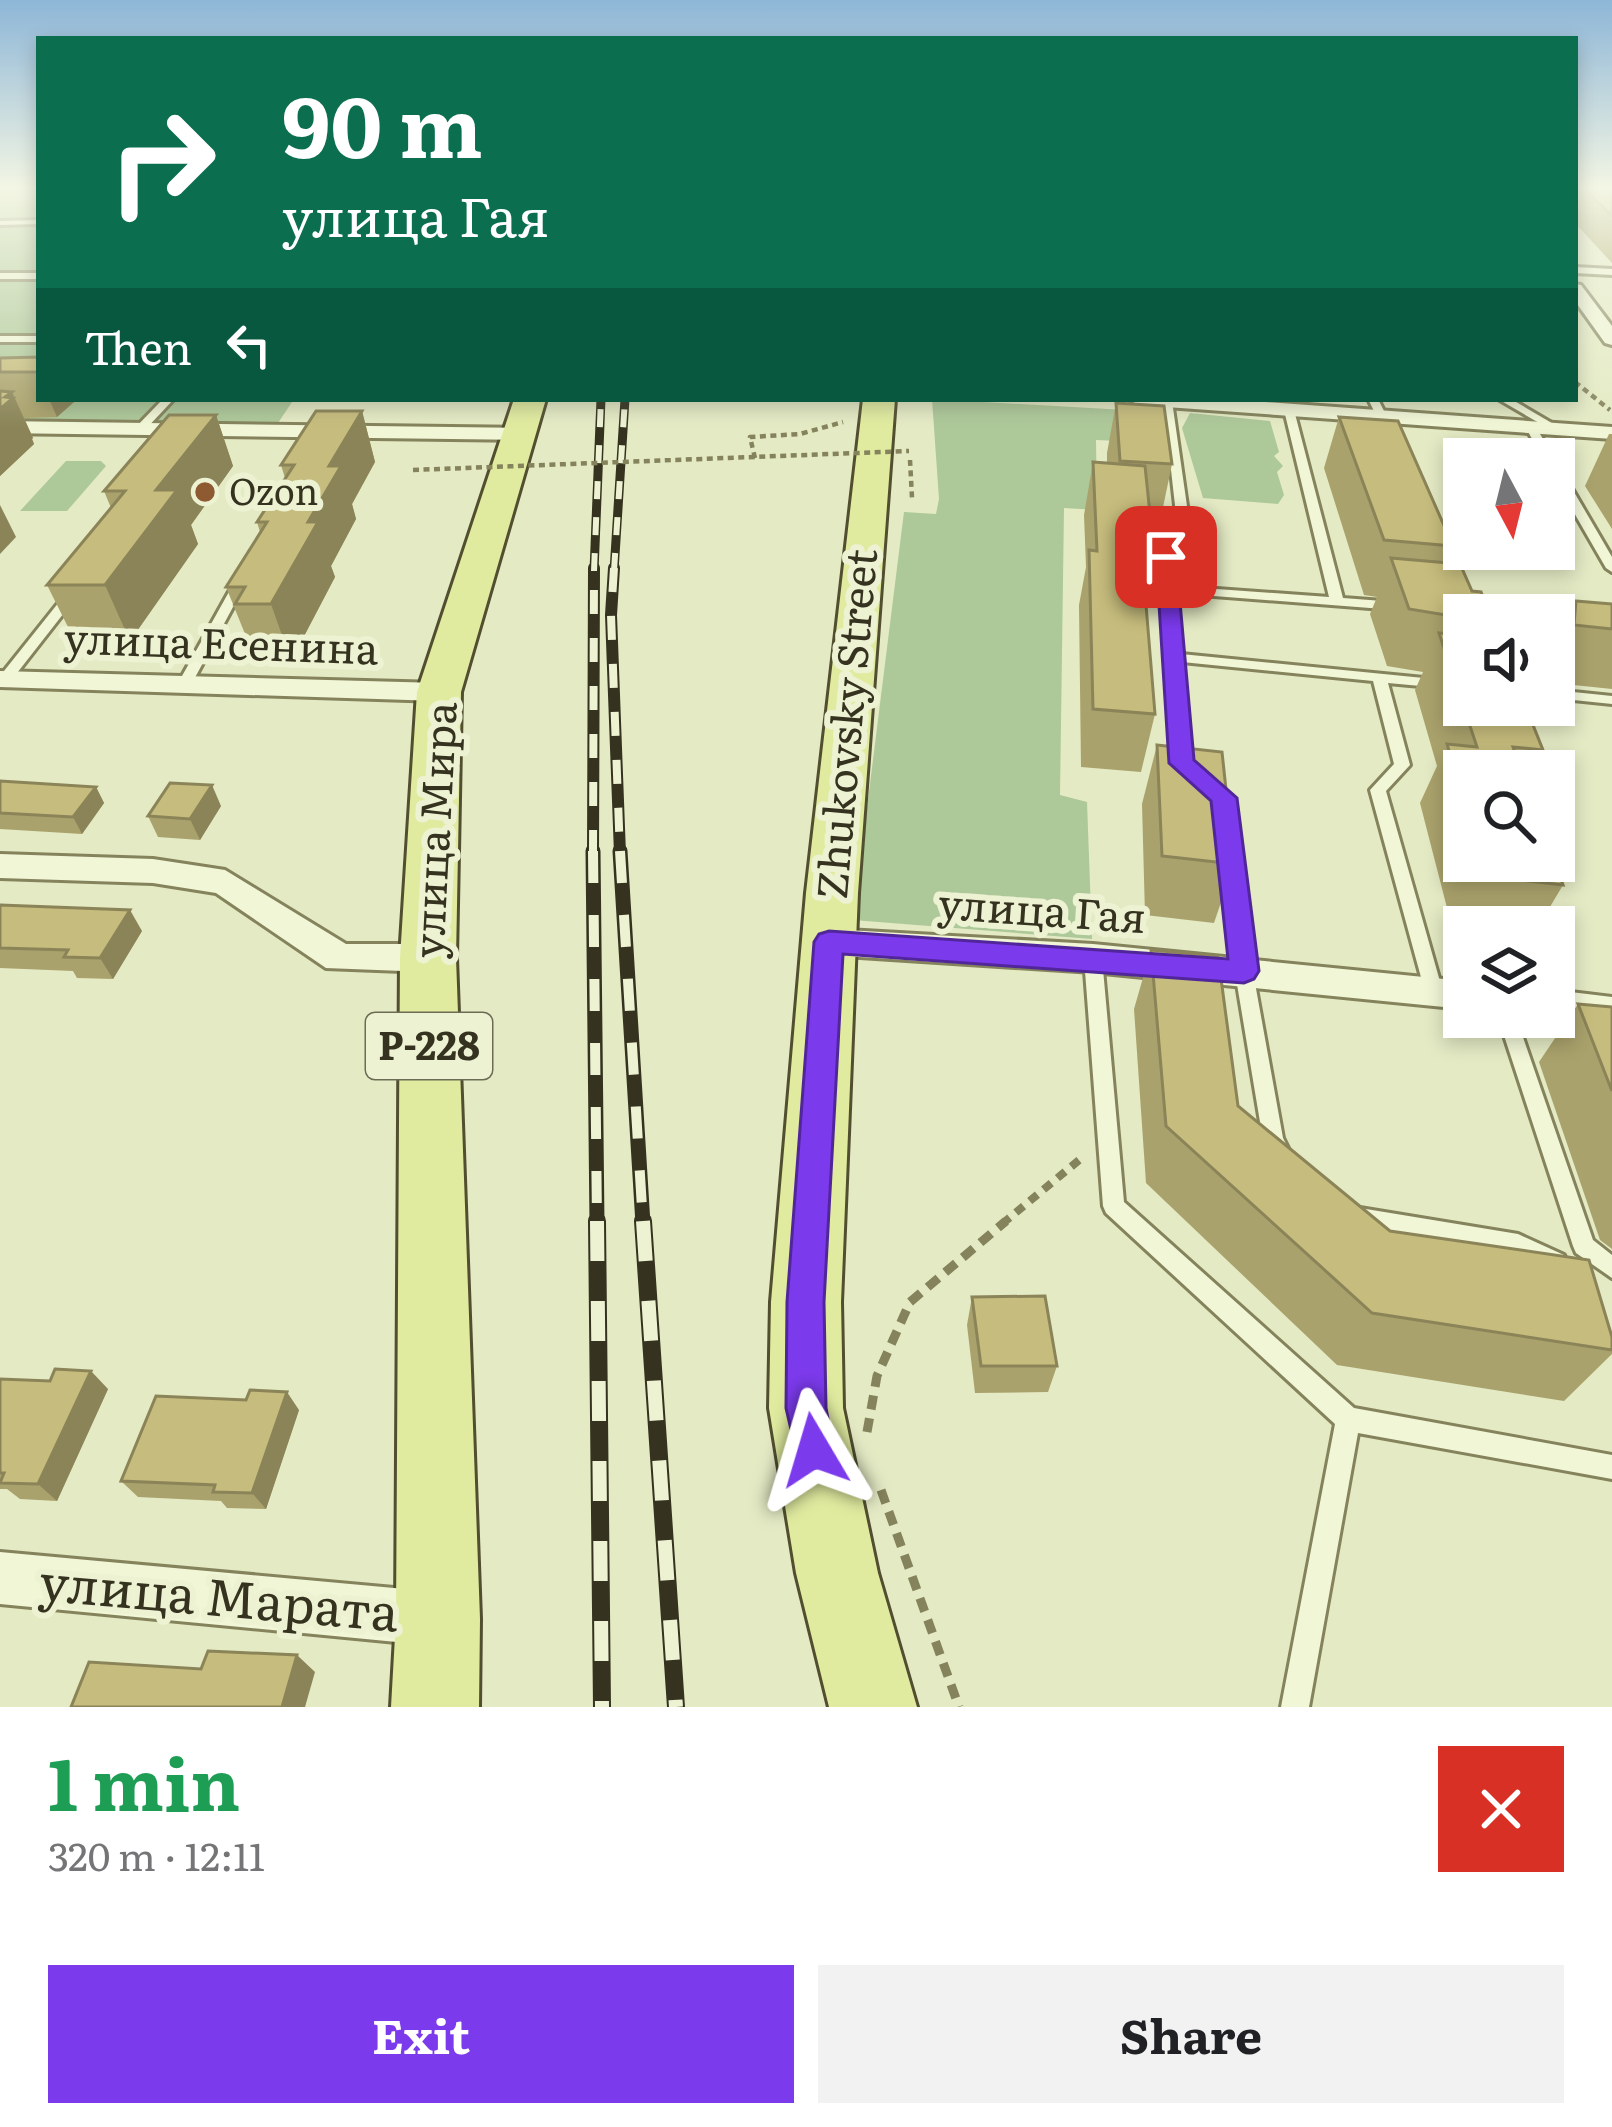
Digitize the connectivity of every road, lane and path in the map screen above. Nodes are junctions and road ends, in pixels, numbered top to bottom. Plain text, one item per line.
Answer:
1 (1578, 270) edge
2 (1612, 272) edge
3 (0, 276) edge
4 (36, 276) edge
5 (1578, 294) edge
6 (0, 339) edge
7 (36, 339) edge
8 (1612, 339) edge
9 (1578, 385) edge
10 (167, 402) edge
11 (1183, 402) edge
12 (1195, 402) edge
13 (1508, 402) edge
14 (1377, 407) edge
15 (862, 410) edge
16 (1289, 410) junction
17 (1612, 413) edge
18 (525, 416) edge
19 (1530, 426) junction
20 (0, 427) edge
21 (1556, 429) junction
22 (1612, 433) edge
23 (149, 435) junction
24 (1537, 438) edge
25 (755, 458) junction
26 (413, 470) dead end
27 (913, 498) dead end
28 (1575, 504) edge
29 (249, 566) edge
30 (1612, 568) edge
31 (86, 578) edge
32 (1168, 589) junction
33 (1337, 601) junction
34 (1406, 608) edge
35 (1174, 658) junction
36 (1378, 677) junction
37 (3, 679) edge
38 (1443, 684) edge
39 (184, 685) junction
40 (439, 692) junction
41 (1575, 696) edge
42 (1612, 700) edge
43 (1196, 774) edge
44 (1229, 841) edge
45 (0, 866) edge
46 (829, 942) junction
47 (428, 958) junction
48 (1093, 958) junction
49 (1244, 971) junction
50 (1443, 976) edge
51 (1443, 992) edge
52 (1575, 1008) edge
53 (1612, 1012) edge
54 (1514, 1038) edge
55 (1108, 1135) junction
56 (1290, 1169) edge
57 (1342, 1209) edge
58 (1612, 1268) edge
59 (1574, 1282) edge
60 (1348, 1419) junction
61 (867, 1452) dead end
62 (1612, 1467) edge
63 (874, 1473) dead end
64 (0, 1578) edge
65 (438, 1618) junction
66 (435, 1707) edge
67 (873, 1707) edge
68 (959, 1707) edge
69 (1294, 1707) edge

1 - 2 lane
3 - 4 lane
5 - 8 street
6 - 7 lane
9 - 17 path
10 - 23 lane
11 - 32 lane
12 - 16 street
13 - 21 lane
14 - 16 street
14 - 19 street
15 - 25 path
15 - 46 main road, Zhukovsky Street
16 - 33 lane
18 - 23 street
18 - 40 main road, улица Мира / Р-228
19 - 21 street
19 - 24 lane
20 - 23 street
21 - 22 street
25 - 26 path, bridge
25 - 27 path, bridge
28 - 30 lane
29 - 39 lane
31 - 37 lane
32 - 33 lane
32 - 35 lane
33 - 34 lane
35 - 36 lane
35 - 43 lane
36 - 38 lane
36 - 50 lane
37 - 39 street, улица Есенина
39 - 40 street, улица Есенина
40 - 47 main road, улица Мира / Р-228
41 - 42 lane
44 - 49 lane
45 - 47 street
46 - 48 street, улица Гая
46 - 67 main road, Zhukovsky Street
47 - 65 main road, улица Мира / Р-228
48 - 49 street, улица Гая
48 - 55 lane
49 - 51 street, улица Гая
49 - 56 lane
52 - 53 street
54 - 58 lane
55 - 60 lane
55 - 61 path
57 - 59 lane
60 - 62 lane
60 - 69 lane
63 - 68 path
64 - 65 street, улица Марата
65 - 66 main road, улица Мира / Р-228

